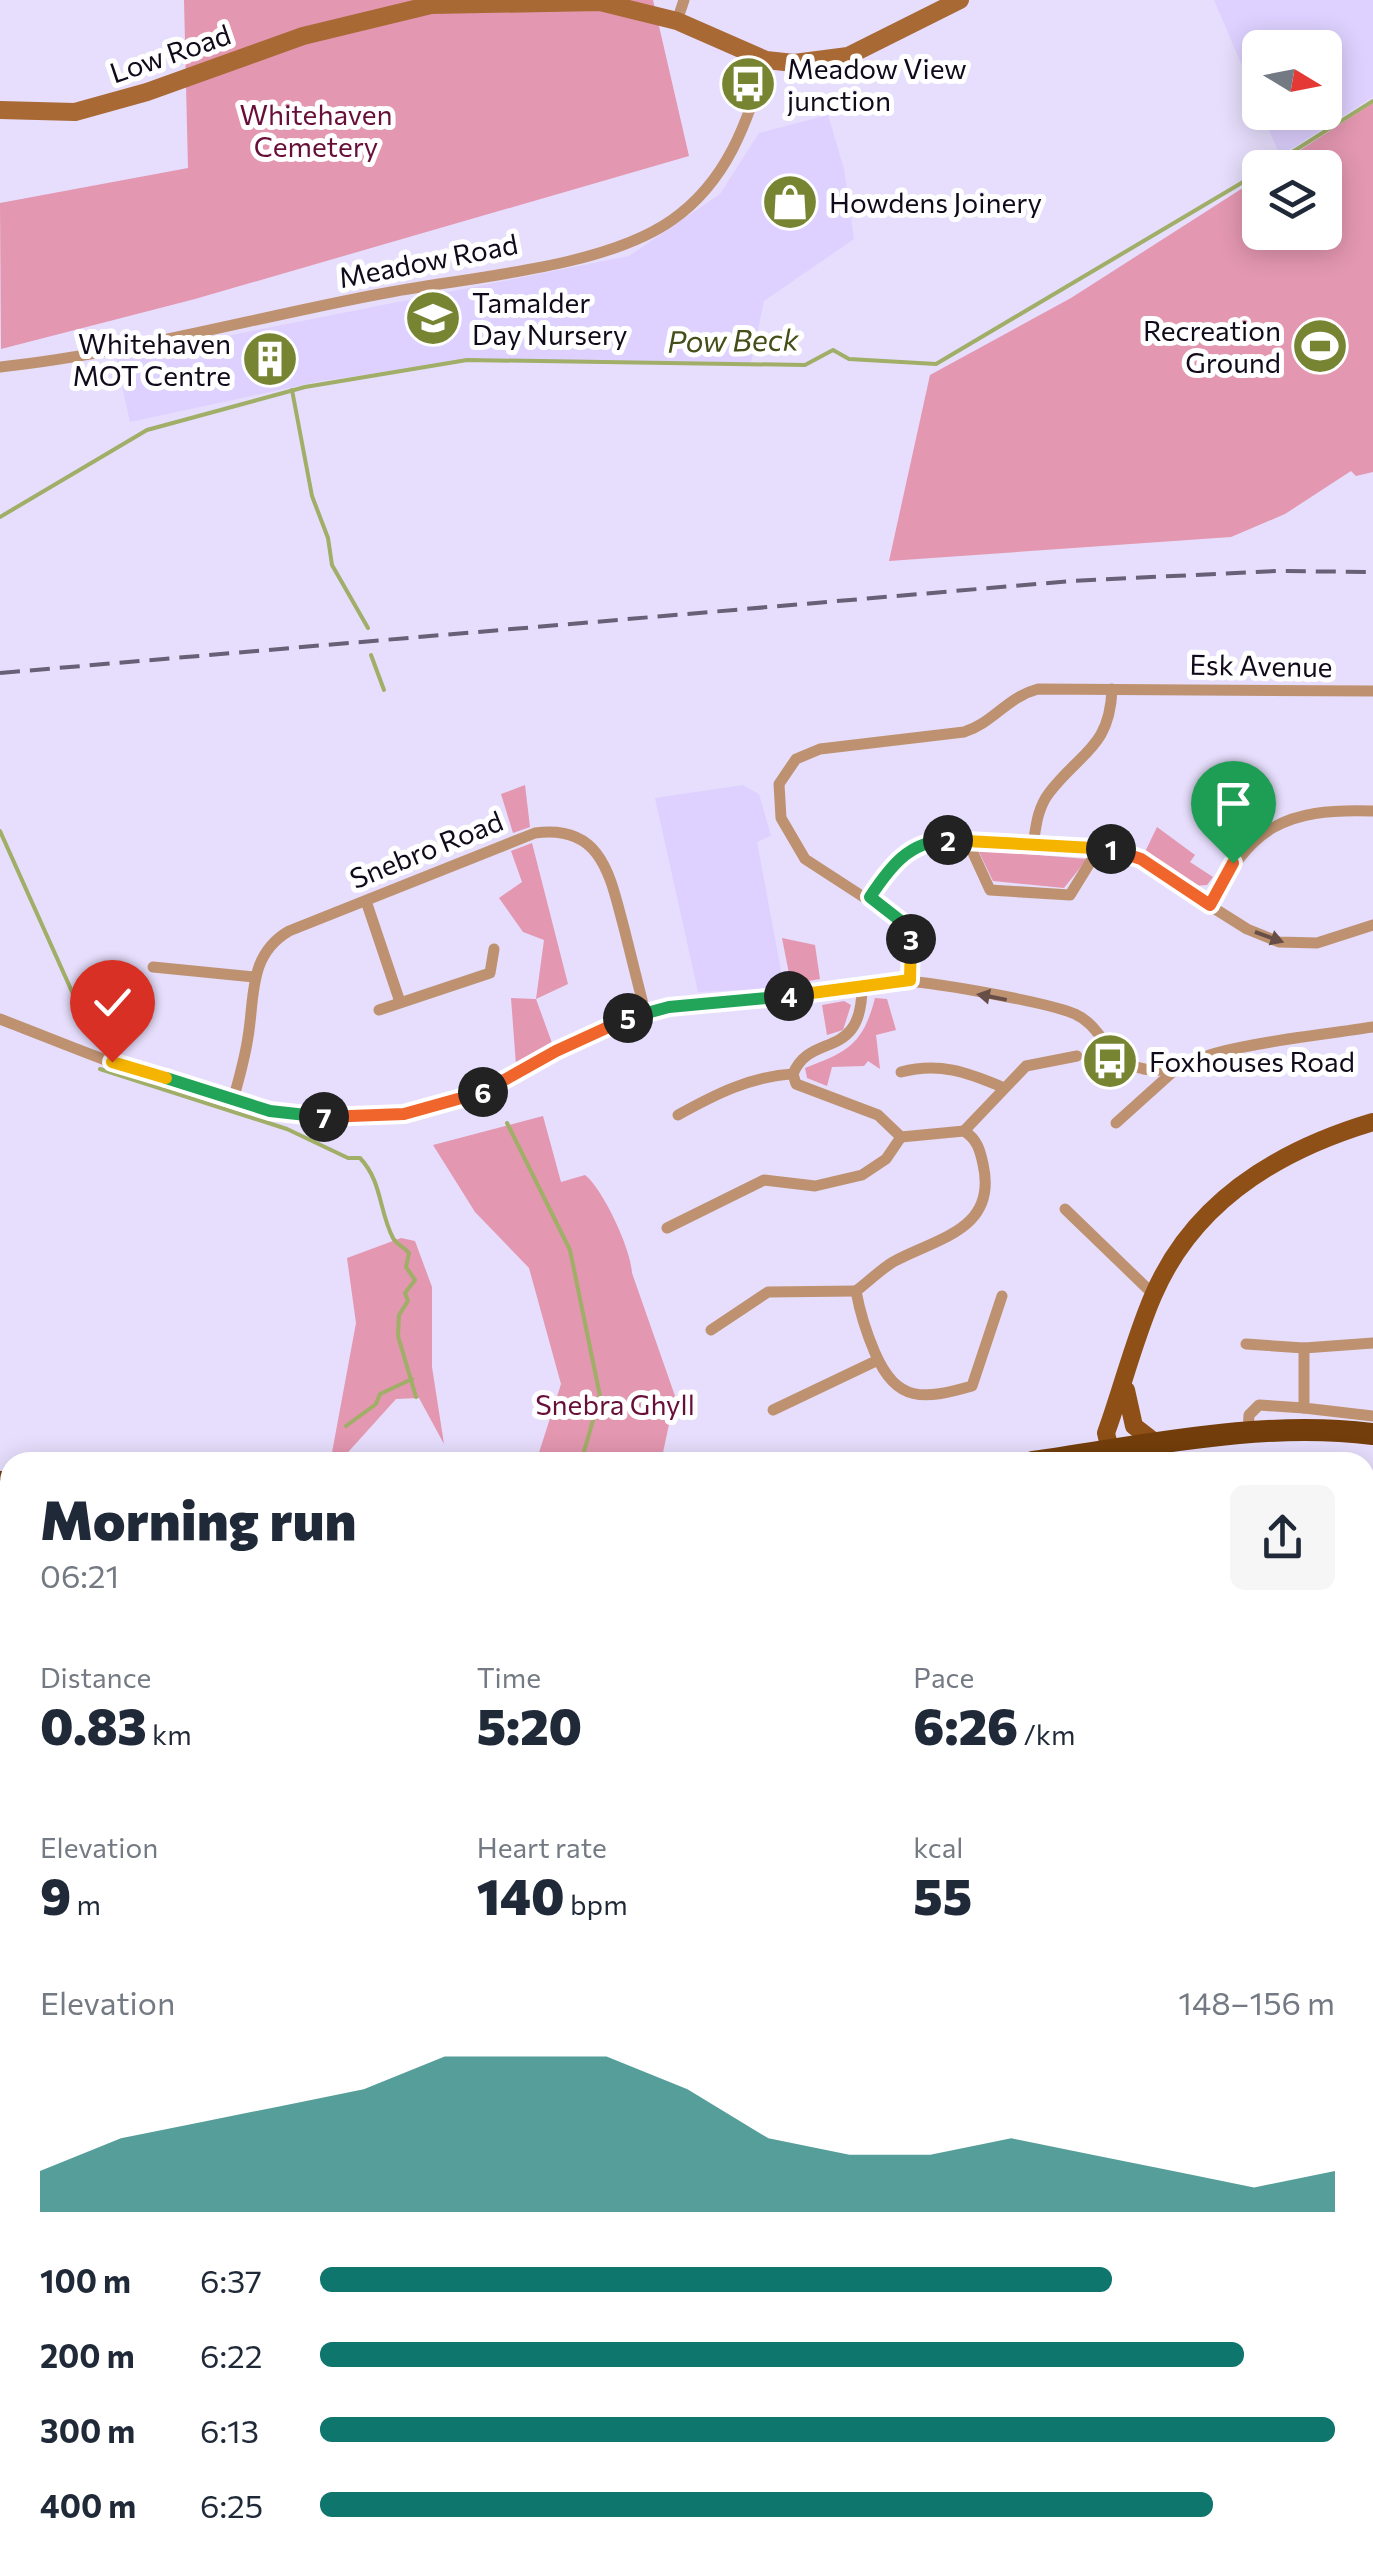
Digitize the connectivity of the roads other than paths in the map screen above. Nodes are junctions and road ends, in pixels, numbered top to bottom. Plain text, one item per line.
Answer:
1 (684, 0) edge
2 (960, 0) edge
3 (677, 21) junction
4 (766, 60) junction
5 (0, 110) edge
6 (0, 368) edge
7 (1112, 689) junction
8 (1373, 691) edge
9 (1373, 811) edge
10 (968, 842) junction
11 (1033, 845) junction
12 (1100, 848) junction
13 (870, 897) junction
14 (366, 901) junction
15 (1210, 905) junction
16 (1373, 925) edge
17 (494, 949) dead end
18 (153, 967) dead end
19 (254, 977) junction
20 (910, 980) junction
21 (862, 984) junction
22 (400, 1002) junction
23 (378, 1010) dead end
24 (645, 1012) junction
25 (0, 1019) edge
26 (1373, 1027) edge
27 (1077, 1056) dead end
28 (1176, 1070) junction
29 (901, 1072) dead end
30 (792, 1074) junction
31 (1002, 1087) junction
32 (233, 1100) junction
33 (678, 1115) dead end
34 (1373, 1122) edge
35 (1116, 1124) dead end
36 (964, 1131) junction
37 (901, 1137) junction
38 (1066, 1209) dead end
39 (667, 1228) dead end
40 (856, 1292) junction
41 (1154, 1294) junction
42 (1002, 1296) dead end
43 (711, 1330) dead end
44 (1373, 1343) edge
45 (1246, 1344) dead end
46 (1304, 1348) junction
47 (878, 1360) junction
48 (1122, 1394) junction
49 (1304, 1408) junction
50 (773, 1410) dead end
51 (1373, 1416) edge
52 (1240, 1433) junction
53 (1373, 1434) edge
54 (1156, 1443) junction
55 (1112, 1452) edge

1 - 3 street
2 - 4 main road, Low Road
3 - 4 main road, Low Road
3 - 5 main road, Low Road
4 - 6 street, Meadow Road
7 - 8 street, Esk Avenue
7 - 11 street
7 - 13 street
9 - 15 street
10 - 11 street
10 - 12 street
10 - 13 street
11 - 12 street
12 - 15 street
13 - 20 street
14 - 19 street, Snebro Road
14 - 22 street
14 - 24 street, Snebro Road
15 -> 16 street
17 - 22 street
18 - 19 street
19 - 32 street, Snebro Road
20 - 21 street
28 -> 20 street
21 - 24 street
21 - 30 street
22 - 23 street
24 - 32 street
25 - 32 street
26 - 28 street
27 - 31 street
28 - 35 street
29 - 31 street
30 - 33 street
30 - 37 street
31 - 36 street
34 - 41 main road
36 - 37 street
36 - 40 street
37 - 39 street
38 - 41 street
40 - 43 street
40 - 47 street
41 - 48 main road
42 - 47 street
44 - 46 street
45 - 46 street
46 - 49 street
47 - 50 street
48 - 54 main road
48 - 55 main road
49 - 51 street
49 - 52 street
52 - 53 highway
52 - 54 highway
52 - 55 highway
54 - 55 highway

